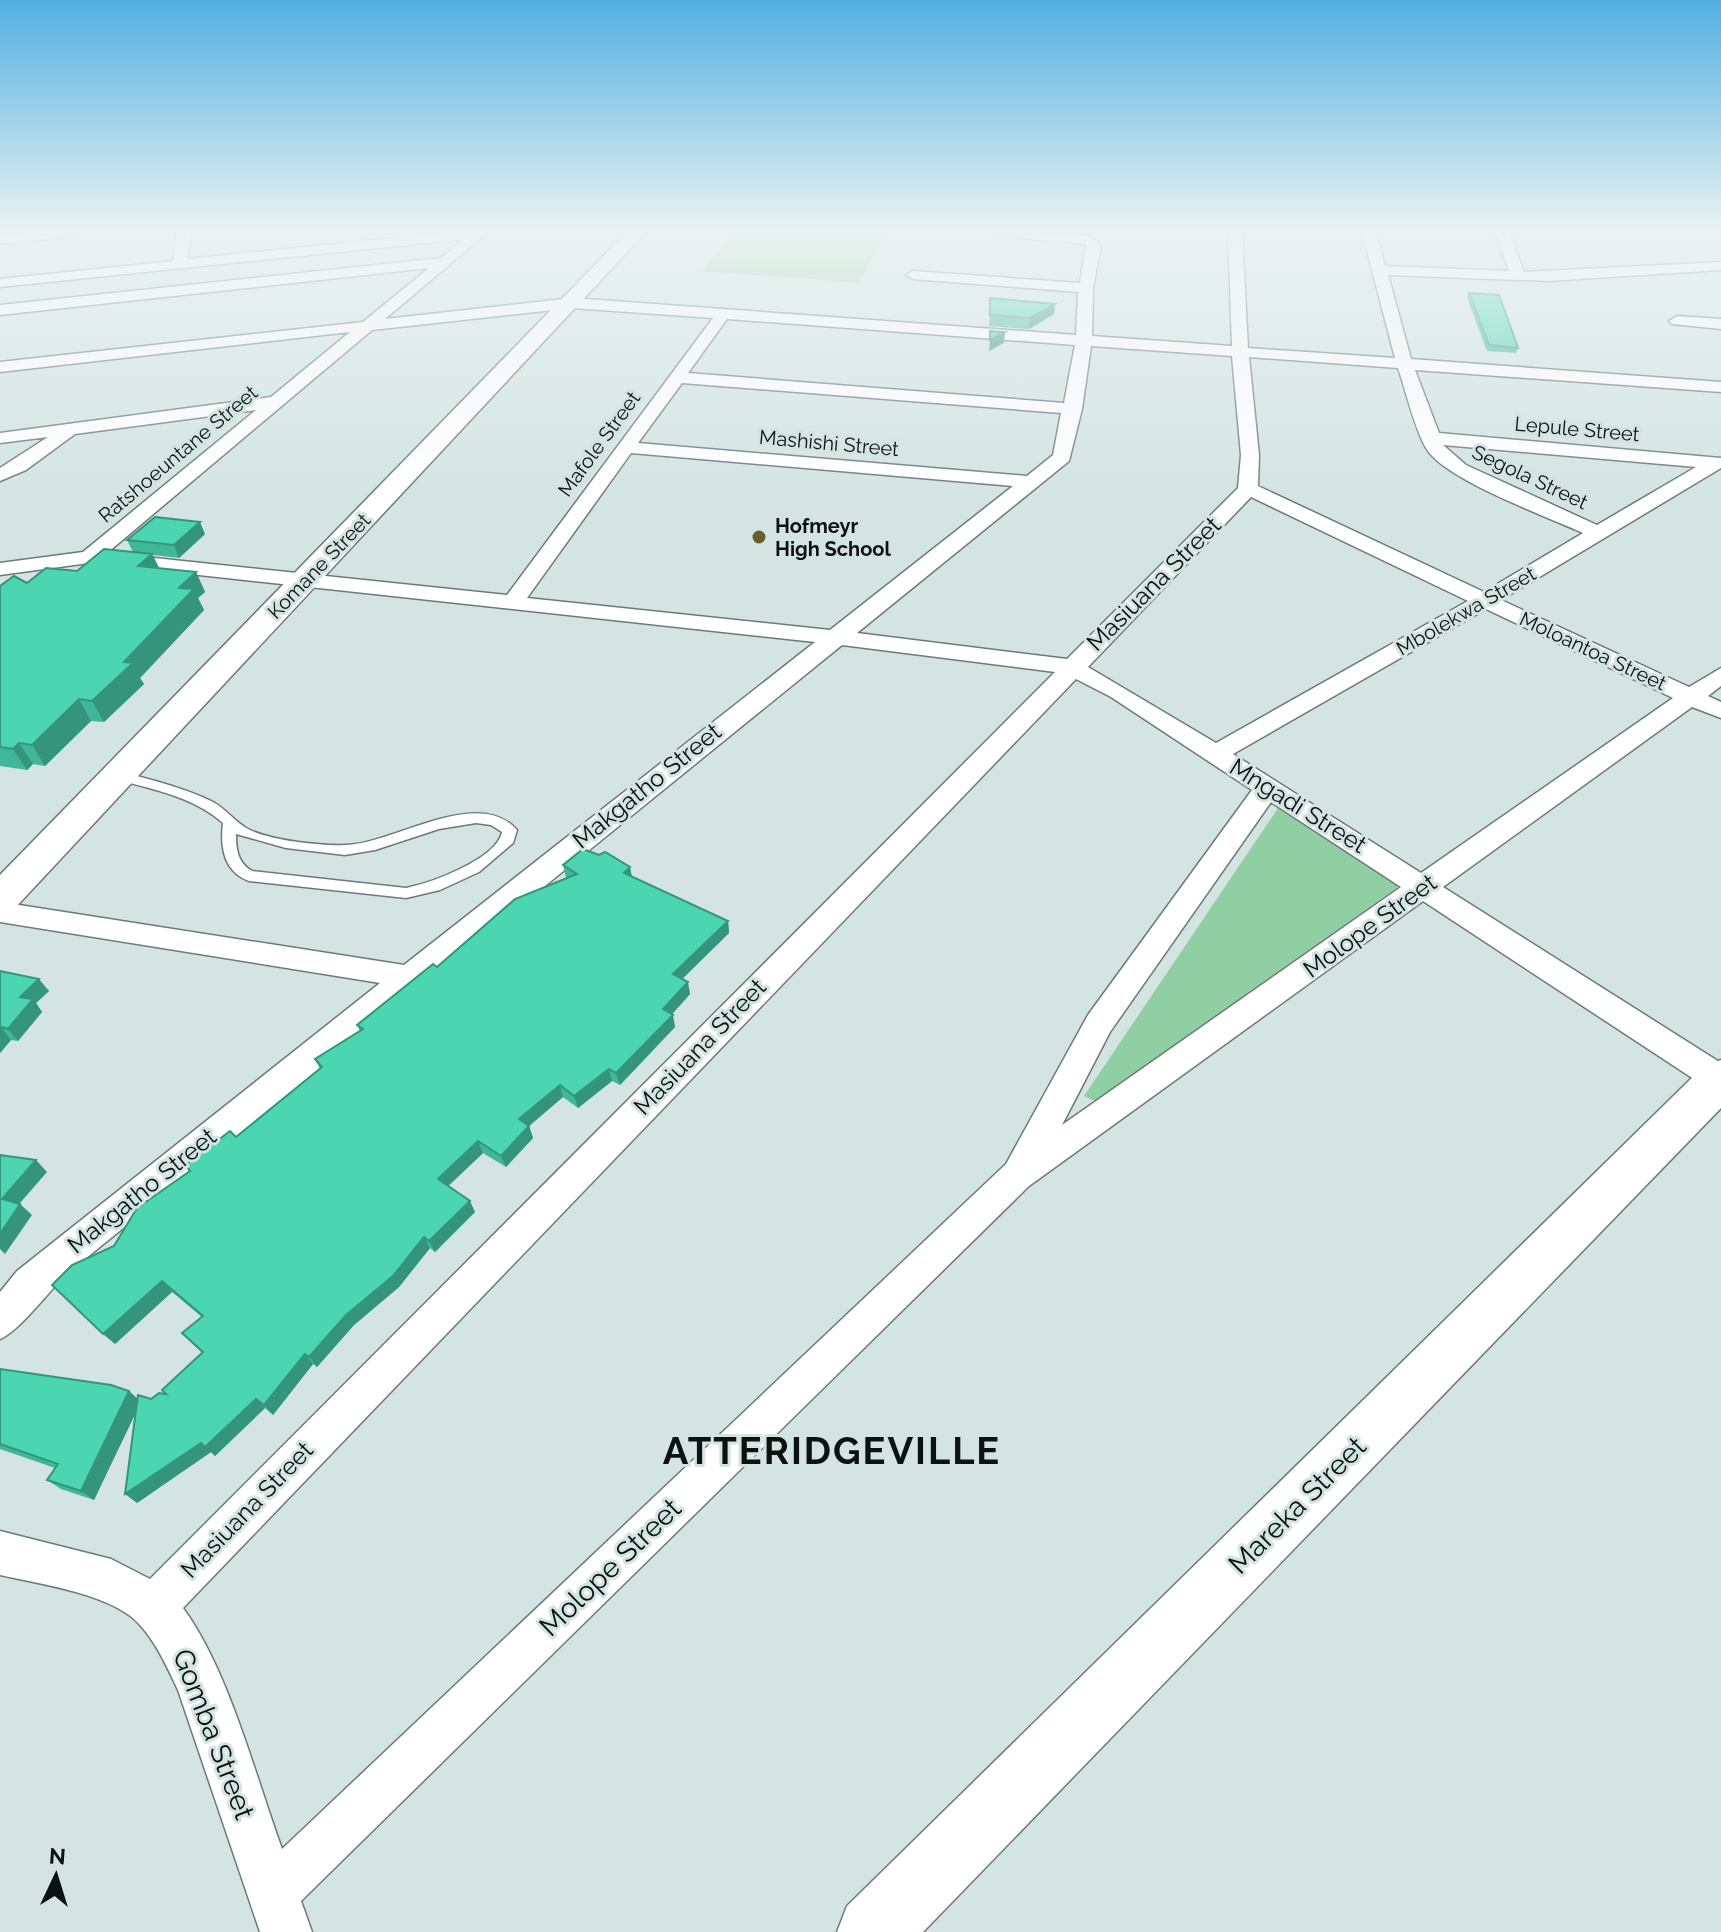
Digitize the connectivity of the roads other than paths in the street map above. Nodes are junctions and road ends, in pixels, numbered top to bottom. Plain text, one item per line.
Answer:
1 (383, 322) edge
2 (554, 322) edge
3 (717, 322) edge
4 (846, 322) edge
5 (1085, 322) edge
6 (1239, 322) edge
7 (1393, 322) edge
8 (1694, 322) edge
9 (365, 324) junction
10 (1721, 324) edge
11 (1084, 340) junction
12 (1240, 352) junction
13 (1404, 363) junction
14 (0, 367) edge
15 (674, 377) junction
16 (1721, 387) edge
17 (276, 402) junction
18 (1073, 409) junction
19 (72, 428) junction
20 (0, 438) edge
21 (1429, 438) junction
22 (623, 447) junction
23 (1718, 463) edge
24 (0, 475) edge
25 (1032, 482) junction
26 (1248, 489) junction
27 (1599, 533) junction
28 (89, 557) junction
29 (0, 569) edge
30 (309, 581) junction
31 (1485, 600) junction
32 (513, 602) junction
33 (836, 637) junction
34 (1071, 667) junction
35 (1721, 675) edge
36 (1706, 704) edge
37 (1215, 754) junction
38 (117, 775) junction
39 (1268, 787) junction
40 (230, 822) junction
41 (1427, 887) junction
42 (0, 899) edge
43 (0, 912) edge
44 (411, 977) junction
45 (1721, 1079) edge
46 (1017, 1175) junction
47 (0, 1321) edge
48 (0, 1553) edge
49 (154, 1606) junction
50 (279, 1912) edge
51 (873, 1932) edge

1 - 9 street
2 - 30 street, Komane Street
3 - 15 street, Mafole Street
4 - 11 street
5 - 11 street, Makgatho Street
6 - 12 street
7 - 13 street, Segola Street
8 - 10 street
9 - 14 street
9 - 17 street, Ratshoeuntane Street
11 - 12 street
11 - 18 street, Makgatho Street
12 - 13 street
12 - 26 street
13 - 16 street
13 - 21 street, Segola Street
15 - 18 street
15 - 22 street, Mafole Street
17 - 19 street
17 - 28 street, Ratshoeuntane Street
18 - 25 street, Makgatho Street
19 - 20 street
19 - 24 street
21 - 23 street, Lepule Street
21 - 27 street, Segola Street
22 - 25 street, Mashishi Street
22 - 32 street, Mafole Street
23 - 27 street, Mbolekwa Street
25 - 33 street, Makgatho Street
26 - 31 street, Moloantoa Street
26 - 34 street, Masiuana Street
27 - 31 street, Mbolekwa Street
28 - 29 street, Mngadi Street
28 - 30 street, Mngadi Street
30 - 32 street, Mngadi Street
30 - 38 street, Komane Street
31 - 36 street, Moloantoa Street
31 - 37 street, Mbolekwa Street
32 - 33 street, Mngadi Street
33 - 34 street, Mngadi Street
33 - 44 street, Makgatho Street
34 - 37 street, Mngadi Street
34 - 49 street, Masiuana Street
35 - 36 street, Molope Street
36 - 41 street, Molope Street
37 - 39 street, Mngadi Street
38 - 40 lane
38 - 42 street, Komane Street
39 - 41 street, Mngadi Street
39 - 46 street, Molope Street
40 - 40 lane
41 - 45 street, Mngadi Street
41 - 46 street, Molope Street
43 - 44 street
44 - 47 street, Makgatho Street
45 - 51 street, Mareka Street
46 - 50 street, Molope Street
48 - 49 street, Gomba Street
49 - 50 street, Gomba Street

